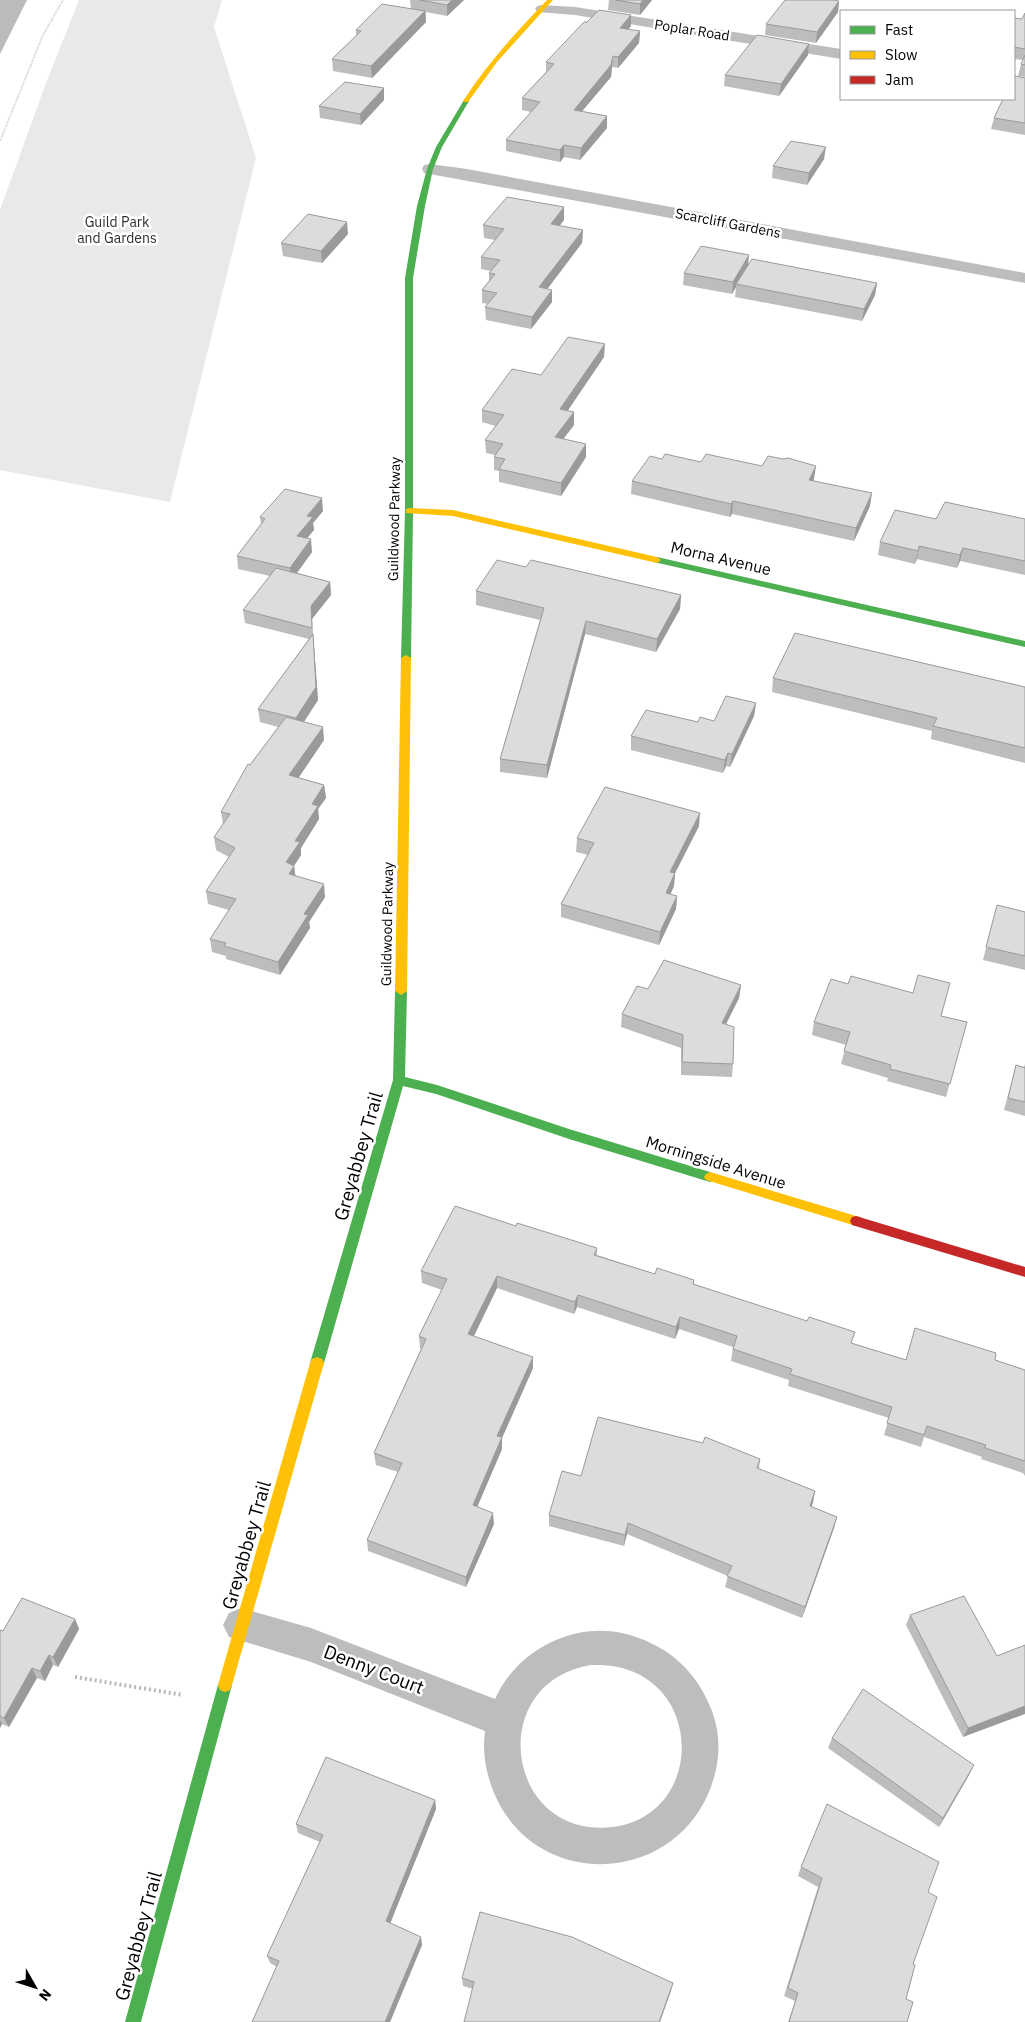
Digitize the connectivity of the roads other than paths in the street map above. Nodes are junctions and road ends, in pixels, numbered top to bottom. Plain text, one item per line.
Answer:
1 (546, 4) edge
2 (840, 54) edge
3 (430, 169) junction
4 (1025, 278) edge
5 (409, 511) junction
6 (1025, 644) edge
7 (399, 1080) junction
8 (1025, 1272) edge
9 (241, 1625) junction
10 (504, 1720) junction
11 (133, 2022) edge

1 - 2 street, Poplar Road
1 - 3 street, Guildwood Parkway
3 - 4 street, Scarcliff Gardens
3 - 5 street, Guildwood Parkway
5 - 6 street, Morna Avenue
5 - 7 street, Guildwood Parkway
7 - 8 street, Morningside Avenue
7 - 9 street, Greyabbey Trail
9 - 10 street, Denny Court
9 - 11 street, Greyabbey Trail
10 - 10 street

